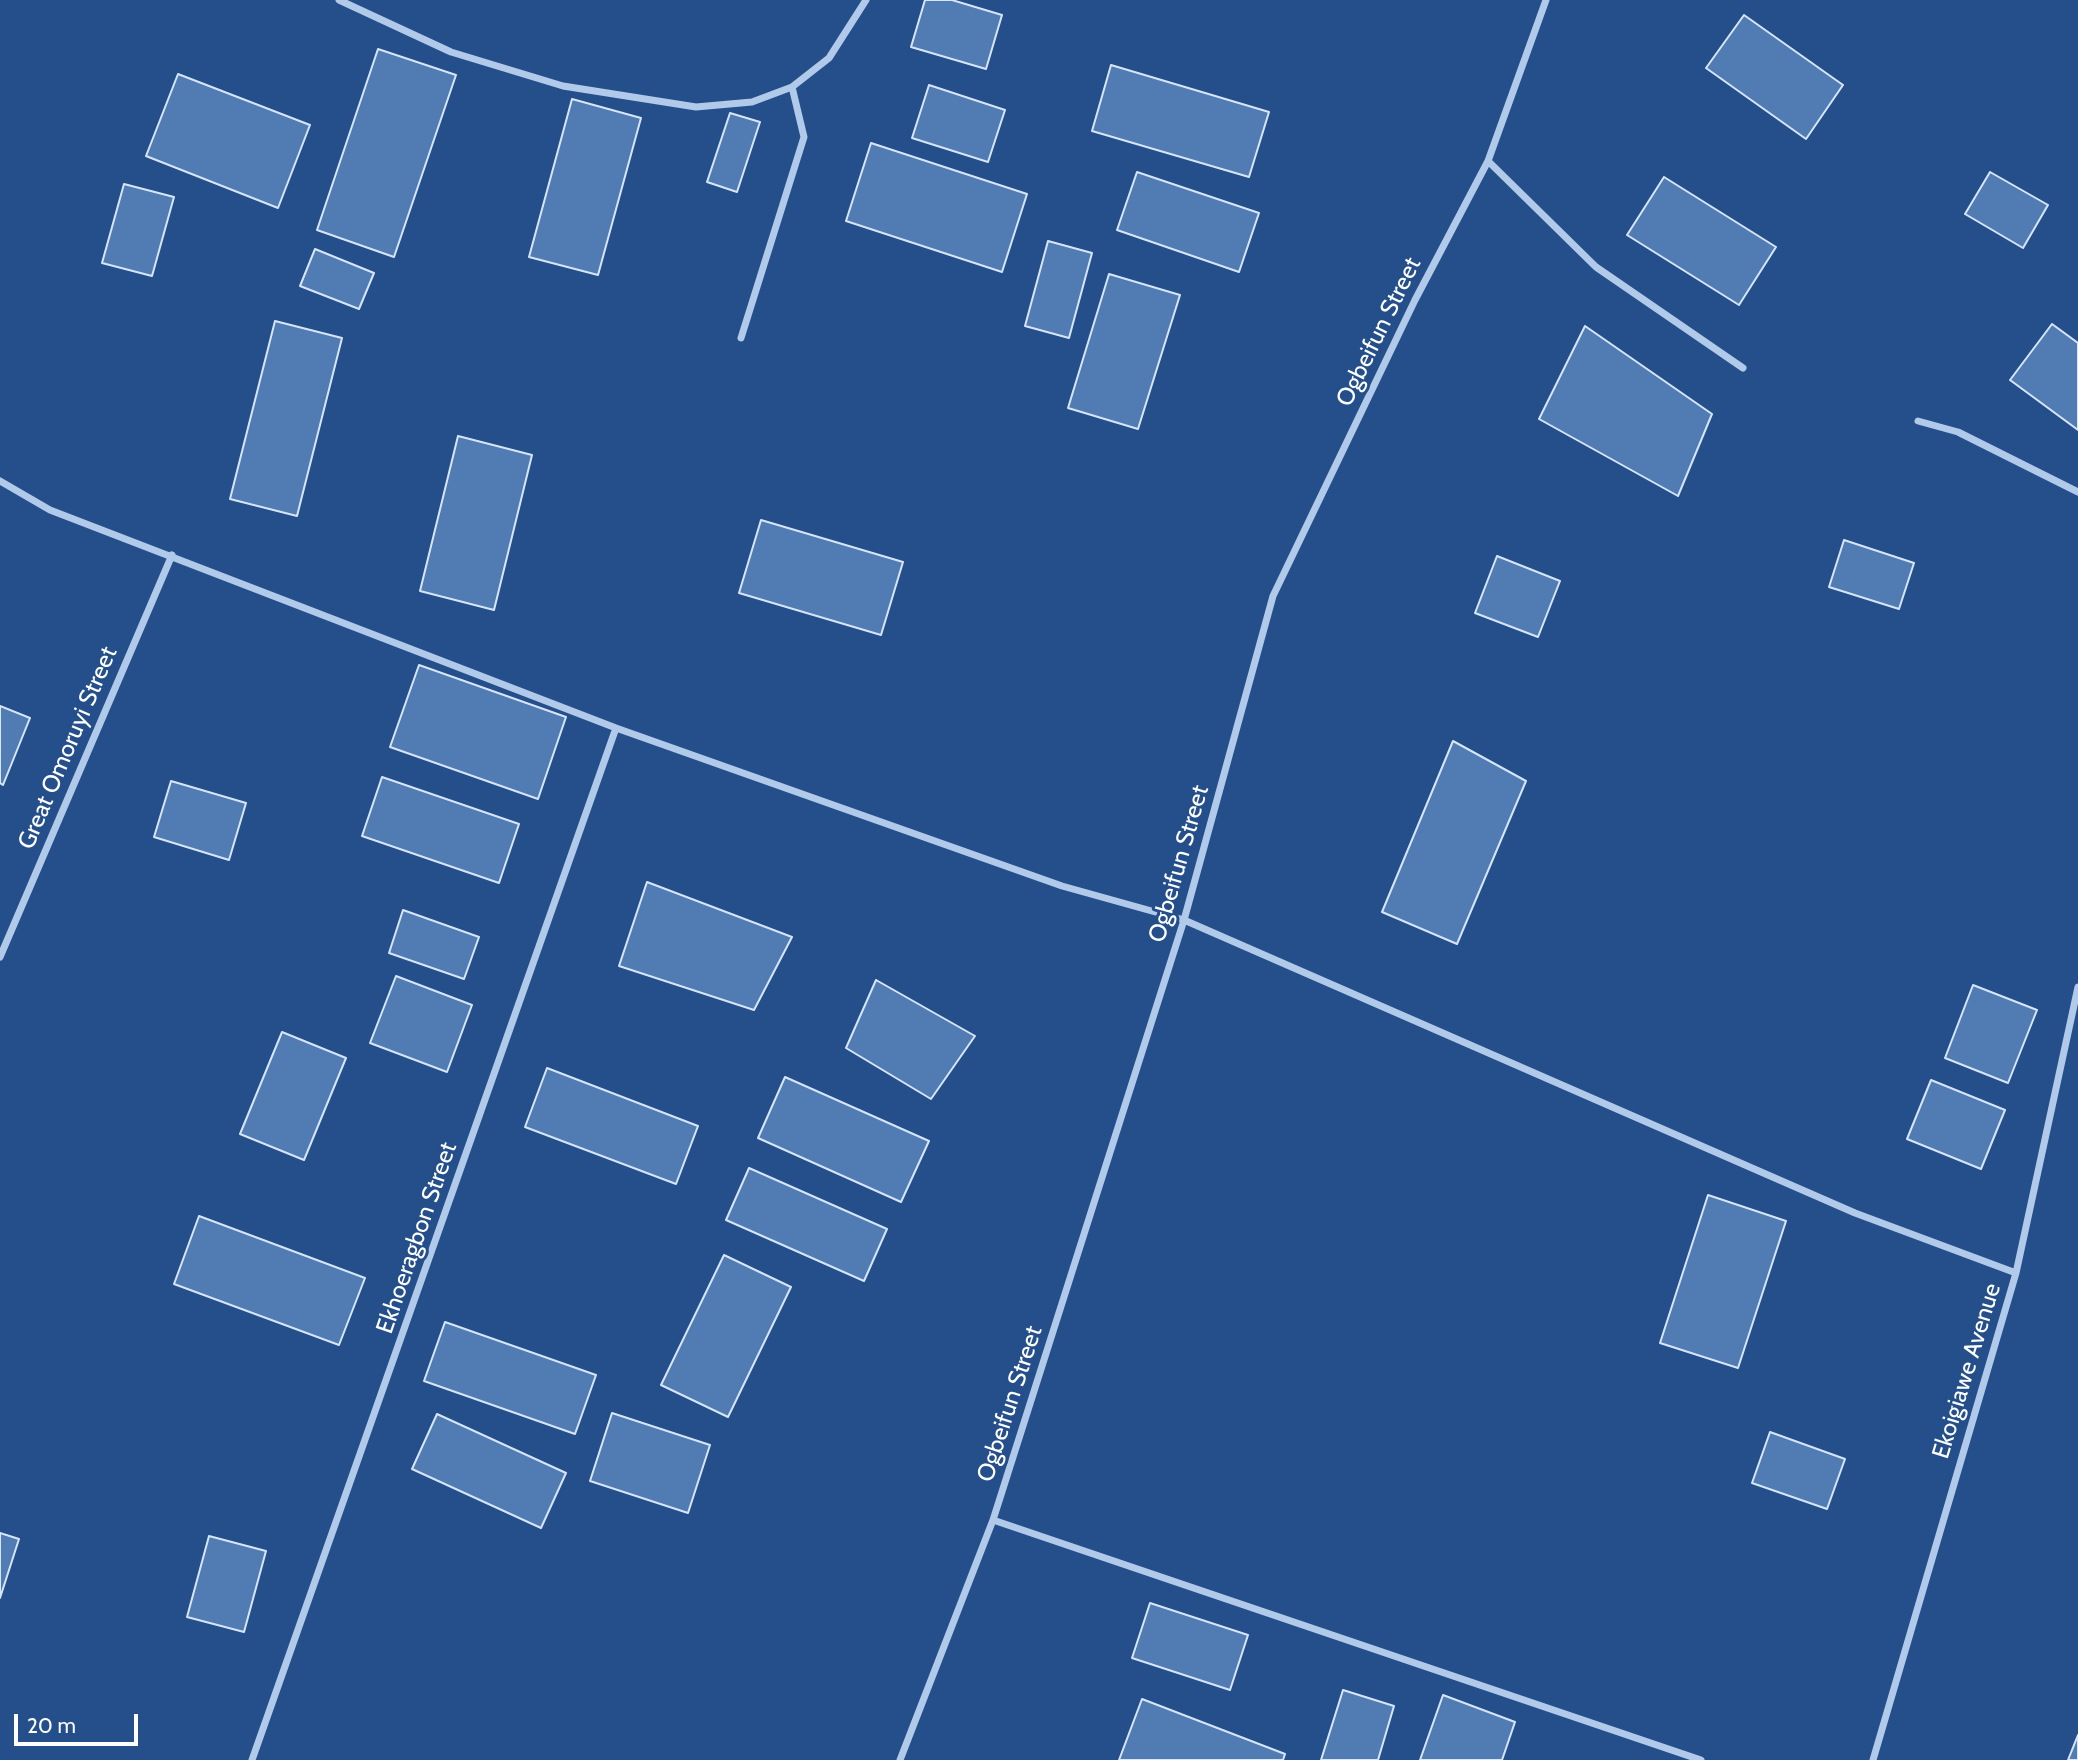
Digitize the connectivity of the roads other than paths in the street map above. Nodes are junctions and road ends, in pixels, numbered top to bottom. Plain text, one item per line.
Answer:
1 (339, 0) edge
2 (866, 0) edge
3 (1546, 0) edge
4 (792, 87) junction
5 (1488, 161) junction
6 (741, 338) dead end
7 (1743, 368) dead end
8 (1918, 421) dead end
9 (0, 481) edge
10 (2078, 492) edge
11 (172, 555) junction
12 (616, 729) junction
13 (1184, 920) junction
14 (0, 957) edge
15 (2078, 987) edge
16 (2016, 1273) junction
17 (993, 1520) junction
18 (251, 1760) edge
19 (900, 1760) edge
20 (1701, 1760) edge
21 (1873, 1760) edge

1 - 4 street
2 - 4 street
3 - 5 street, Ogbeifun Street
4 - 6 street
5 - 7 street
5 - 13 street, Ogbeifun Street
8 - 10 street
9 - 11 street
11 - 12 street
11 - 14 street, Great Omoruyi Street
12 - 13 street
12 - 18 street, Ekhoeragbon Street
13 - 16 street
13 - 17 street, Ogbeifun Street
15 - 16 street, Ekoigiawe Avenue
16 - 21 street, Ekoigiawe Avenue
17 - 19 street, Ogbeifun Street
17 - 20 street

